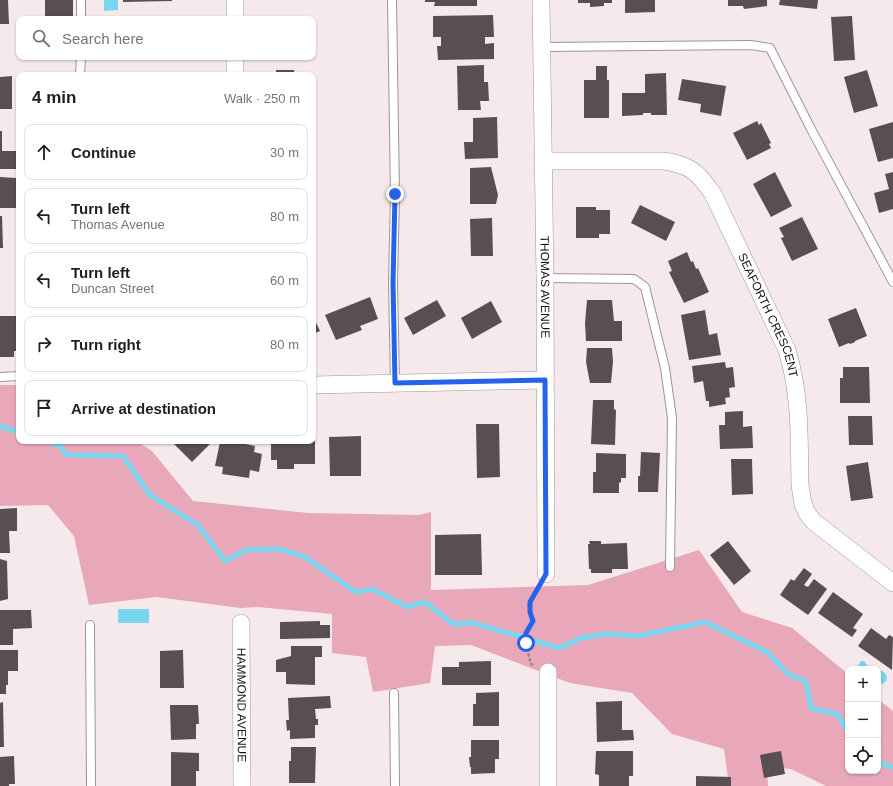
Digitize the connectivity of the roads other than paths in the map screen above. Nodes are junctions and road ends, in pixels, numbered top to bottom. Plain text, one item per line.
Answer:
1 (81, 0) edge
2 (236, 0) edge
3 (392, 0) edge
4 (541, 0) edge
5 (81, 16) edge
6 (236, 16) edge
7 (542, 47) junction
8 (80, 60) edge
9 (236, 60) edge
10 (80, 72) edge
11 (236, 72) edge
12 (544, 161) junction
13 (545, 278) junction
14 (893, 282) edge
15 (16, 376) edge
16 (0, 377) edge
17 (545, 380) junction
18 (395, 383) junction
19 (316, 385) edge
20 (670, 567) dead end
21 (546, 574) road end
22 (893, 583) edge
23 (241, 623) dead end
24 (90, 625) dead end
25 (548, 672) road end
26 (394, 693) dead end
27 (91, 786) edge
28 (242, 786) edge
29 (395, 786) edge
30 (548, 786) edge

1 - 5 lane
2 - 6 street
3 - 18 lane
4 - 7 street, THOMAS AVENUE
7 - 12 street, THOMAS AVENUE
7 - 14 lane
8 - 10 lane
9 - 11 street
12 - 13 street, THOMAS AVENUE
12 - 22 street, SEAFORTH CRESCENT
13 - 17 street, THOMAS AVENUE
13 - 20 lane
15 - 16 lane
17 - 18 street
17 - 21 street, THOMAS AVENUE
18 - 19 street
23 - 28 street, HAMMOND AVENUE
24 - 27 lane
25 - 30 street
26 - 29 lane

